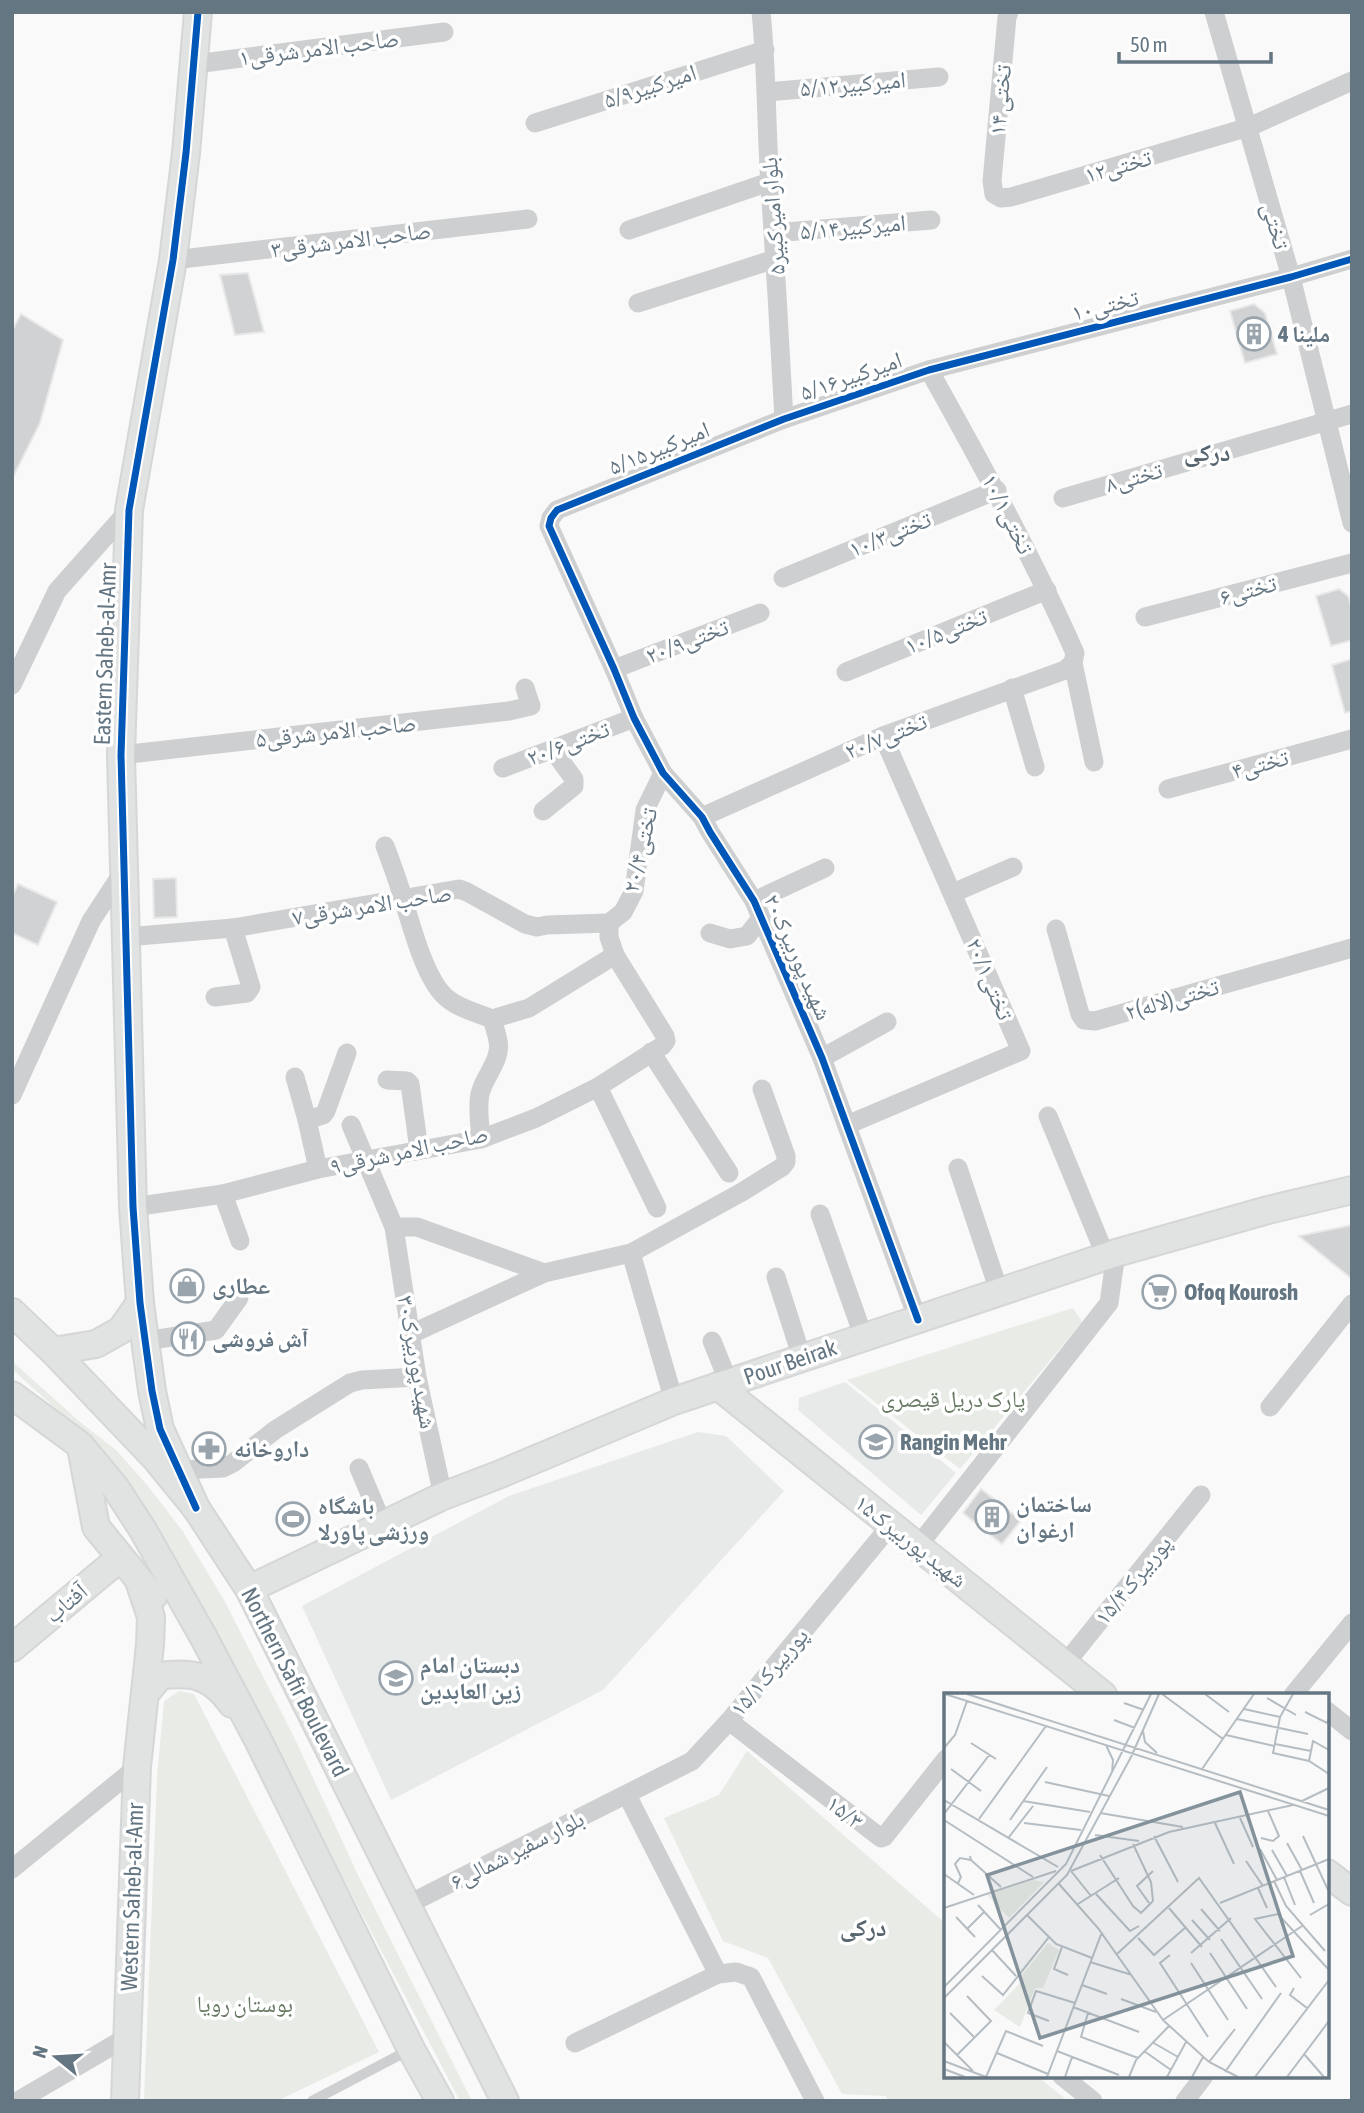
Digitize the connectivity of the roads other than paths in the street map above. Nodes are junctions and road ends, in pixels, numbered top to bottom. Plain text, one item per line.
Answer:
1 (198, 12) edge
2 (761, 12) edge
3 (1009, 12) edge
4 (1214, 12) edge
5 (443, 32) dead end
6 (765, 50) junction
7 (195, 64) junction
8 (939, 77) dead end
9 (1352, 81) edge
10 (767, 92) junction
11 (535, 123) dead end
12 (1249, 127) junction
13 (769, 182) junction
14 (992, 188) joint
15 (528, 219) dead end
16 (931, 220) dead end
17 (629, 230) dead end
18 (774, 233) junction
19 (775, 259) junction
20 (1352, 259) edge
21 (173, 260) junction
22 (1291, 277) junction
23 (638, 303) dead end
24 (929, 370) junction
25 (1352, 414) edge
26 (784, 419) junction
27 (1325, 421) junction
28 (997, 490) junction
29 (1063, 498) dead end
30 (129, 510) junction
31 (551, 518) joint
32 (1352, 523) edge
33 (1352, 563) edge
34 (783, 578) dead end
35 (1047, 590) junction
36 (760, 613) dead end
37 (1145, 617) dead end
38 (1073, 663) junction
39 (614, 669) junction
40 (846, 672) dead end
41 (12, 685) edge
42 (525, 688) dead end
43 (1012, 688) junction
44 (634, 718) junction
45 (883, 736) junction
46 (1352, 739) edge
47 (552, 749) junction
48 (121, 755) junction
49 (1094, 762) dead end
50 (1035, 766) dead end
51 (503, 768) dead end
52 (663, 773) junction
53 (1168, 789) dead end
54 (543, 811) dead end
55 (702, 817) junction
56 (385, 846) dead end
57 (1013, 867) dead end
58 (825, 868) dead end
59 (123, 872) junction
60 (953, 893) junction
61 (404, 900) junction
62 (758, 909) junction
63 (609, 923) junction
64 (233, 928) junction
65 (1056, 929) dead end
66 (710, 933) dead end
67 (125, 937) junction
68 (1352, 948) edge
69 (615, 955) junction
70 (215, 997) dead end
71 (492, 1019) junction
72 (887, 1022) dead end
73 (658, 1047) junction
74 (347, 1053) dead end
75 (822, 1058) junction
76 (295, 1077) dead end
77 (387, 1080) dead end
78 (598, 1087) junction
79 (761, 1089) dead end
80 (12, 1095) edge
81 (1048, 1116) dead end
82 (307, 1120) junction
83 (351, 1125) dead end
84 (847, 1125) junction
85 (481, 1139) junction
86 (419, 1150) junction
87 (366, 1160) junction
88 (958, 1168) dead end
89 (318, 1169) junction
90 (729, 1173) dead end
91 (1352, 1190) edge
92 (223, 1194) junction
93 (133, 1207) junction
94 (657, 1208) dead end
95 (820, 1214) dead end
96 (394, 1227) junction
97 (240, 1241) dead end
98 (631, 1253) junction
99 (1111, 1255) junction
100 (544, 1273) junction
101 (776, 1277) dead end
102 (999, 1291) junction
103 (239, 1298) dead end
104 (140, 1303) junction
105 (1352, 1304) edge
106 (12, 1312) edge
107 (918, 1320) junction
108 (411, 1334) junction
109 (864, 1338) junction
110 (145, 1341) junction
111 (712, 1341) dead end
112 (53, 1351) junction
113 (802, 1358) junction
114 (417, 1377) junction
115 (724, 1385) junction
116 (13, 1396) edge
117 (674, 1401) junction
118 (1270, 1407) dead end
119 (80, 1445) junction
120 (359, 1468) dead end
121 (179, 1470) junction
122 (1201, 1495) dead end
123 (443, 1496) junction
124 (196, 1508) junction
125 (383, 1525) junction
126 (891, 1525) junction
127 (918, 1546) junction
128 (120, 1558) junction
129 (140, 1584) junction
130 (249, 1589) junction
131 (1352, 1623) edge
132 (204, 1638) junction
133 (12, 1648) edge
134 (1065, 1664) junction
135 (1101, 1693) edge
136 (1299, 1693) edge
137 (145, 1695) junction
138 (1329, 1714) edge
139 (729, 1721) junction
140 (1352, 1731) edge
141 (258, 1740) junction
142 (944, 1762) edge
143 (136, 1767) junction
144 (627, 1795) junction
145 (12, 1869) edge
146 (1329, 1875) edge
147 (1352, 1892) edge
148 (407, 1905) junction
149 (718, 1973) junction
150 (127, 2037) junction
151 (575, 2043) dead end
152 (411, 2049) junction
153 (1064, 2078) edge
154 (1202, 2078) edge
155 (18, 2101) edge
156 (125, 2101) edge
157 (312, 2101) edge
158 (440, 2101) edge
159 (505, 2101) edge
160 (815, 2101) edge
161 (1093, 2101) edge
162 (1185, 2101) edge

1 - 7 street, Eastern Saheb-al-Amr
2 - 6 street, بلوار امیرکبیر۵
3 - 14 street, تختی ۱۴
4 - 12 street, تختی
5 - 7 street, صاحب الامر شرقی۱
6 - 10 street, بلوار امیرکبیر۵
6 - 11 street, امیرکبیر۵/۹
7 - 21 street, Eastern Saheb-al-Amr
8 - 10 street, امیرکبیر۵/۱۲
9 - 12 street
10 - 13 street, بلوار امیرکبیر۵
12 - 14 street, تختی۱۲
12 - 22 street, تختی
13 - 17 street
13 - 18 street, بلوار امیرکبیر۵
15 - 21 street, صاحب الامر شرقی۳
16 - 18 street, امیرکبیر۵/۱۴
18 - 19 street, بلوار امیرکبیر۵
19 - 23 street
19 - 26 street, بلوار امیرکبیر۵
20 - 22 street, تختی۱۰
21 - 30 street, Eastern Saheb-al-Amr
22 - 24 street, تختی۱۰
22 - 27 street, تختی
24 - 26 street, امیرکبیر۵/۱۶
24 - 28 street, تختی۱۰/۱
25 - 27 street, تختی۸
26 - 31 street, امیرکبیر۵/۱۵
27 - 29 street, تختی۸
27 - 32 street, تختی
28 - 34 street, تختی۱۰/۳
28 - 35 street, تختی۱۰/۱
30 - 41 street
30 - 48 street, Eastern Saheb-al-Amr
31 - 39 street, شهید پوربیرک۲۰
33 - 37 street, تختی۶
35 - 38 street, تختی۱۰/۱
35 - 40 street, تختی۱۰/۵
36 - 39 street, تختی۲۰/۹
38 - 43 street, تختی۲۰/۷
38 - 49 street, تختی۱۰/۱
39 - 44 street, شهید پوربیرک۲۰
42 - 48 street, صاحب الامر شرقی۵
43 - 45 street, تختی۲۰/۷
43 - 50 street
44 - 47 street, تختی۲۰/۶
44 - 52 street, شهید پوربیرک۲۰
45 - 55 street, تختی۲۰/۷
45 - 60 street, تختی۲۰/۱
46 - 53 street, تختی۴
47 - 51 street, تختی۲۰/۶
47 - 54 street
48 - 59 street, Eastern Saheb-al-Amr
52 - 55 street, شهید پوربیرک۲۰
52 - 63 street, تختی۲۰/۴
55 - 62 street, شهید پوربیرک۲۰
56 - 61 street
57 - 60 street
58 - 62 street
59 - 67 street, Eastern Saheb-al-Amr
59 - 80 street
60 - 84 street, تختی۲۰/۱
61 - 63 street, صاحب الامر شرقی۷
61 - 64 street, صاحب الامر شرقی۷
61 - 71 street
62 - 66 street
62 - 75 street, شهید پوربیرک۲۰
63 - 69 street
64 - 67 street, صاحب الامر شرقی۷
64 - 70 street
65 - 68 street, ۲تختی(لاله)
67 - 93 street, Eastern Saheb-al-Amr
69 - 71 street
69 - 73 street
71 - 85 street
72 - 75 street
73 - 78 street, صاحب الامر شرقی۹
73 - 90 street
74 - 82 street
75 - 84 street, شهید پوربیرک۲۰
76 - 82 street
77 - 86 street
78 - 85 street, صاحب الامر شرقی۹
78 - 94 street
79 - 98 street
81 - 99 street
82 - 89 street
83 - 87 street, شهید پوربیرک۳۰
84 - 107 street, شهید پوربیرک۲۰
85 - 86 street, صاحب الامر شرقی۹
86 - 87 street, صاحب الامر شرقی۹
87 - 89 street, صاحب الامر شرقی۹
87 - 96 street, شهید پوربیرک۳۰
88 - 102 street
89 - 92 street, صاحب الامر شرقی۹
91 - 99 street, Pour Beirak
92 - 93 street, صاحب الامر شرقی۹
92 - 97 street
93 - 104 street, Eastern Saheb-al-Amr
95 - 109 street
96 - 100 street
96 - 108 street, شهید پوربیرک۳۰
98 - 100 street
98 - 117 street
99 - 102 street, Pour Beirak
99 - 127 street
100 - 108 street
101 - 113 street
102 - 107 street, Pour Beirak
103 - 110 street
104 - 110 street, Eastern Saheb-al-Amr
104 - 112 street
105 - 118 street
106 - 112 street, Northern Safir Boulevard
107 - 109 street, Pour Beirak
108 - 114 street, شهید پوربیرک۳۰
109 - 113 street, Pour Beirak
110 - 121 street, Eastern Saheb-al-Amr
111 - 115 street
112 - 124 street, Northern Safir Boulevard
113 - 115 street, Pour Beirak
114 - 121 street
114 - 123 street, شهید پوربیرک۳۰
115 - 117 street, Pour Beirak
115 - 126 street, شهید پوربیرک۱۵
116 - 119 street
117 - 123 street, Pour Beirak
119 - 128 street
119 - 132 street
120 - 125 street
121 - 124 street, Eastern Saheb-al-Amr
122 - 134 street, پوربیرک۱۵/۴
123 - 125 street, Pour Beirak
124 - 130 street, Northern Safir Boulevard
125 - 130 street, Pour Beirak
126 - 127 street, شهید پوربیرک۱۵
126 - 139 street, پوربیرک۱۵/۱
127 - 134 street, شهید پوربیرک۱۵
128 - 129 street
128 - 133 street, آفتاب
129 - 132 street
129 - 137 street, Western Saheb-al-Amr
130 - 148 street, Northern Safir Boulevard
131 - 136 street
132 - 141 street
134 - 135 street, شهید پوربیرک۱۵
137 - 141 street
137 - 143 street, Western Saheb-al-Amr
138 - 140 street
139 - 142 street, ۱۵/۳
139 - 144 street, پوربیرک۱۵/۱
141 - 152 street
143 - 145 street
143 - 150 street, Western Saheb-al-Amr
144 - 148 street, بلوار سفیر شمالی۶
144 - 149 street
146 - 147 street
148 - 159 street, Northern Safir Boulevard
149 - 151 street
149 - 160 street
150 - 155 street
150 - 156 street, Western Saheb-al-Amr
152 - 157 lane
152 - 158 street
153 - 161 street
154 - 162 street

